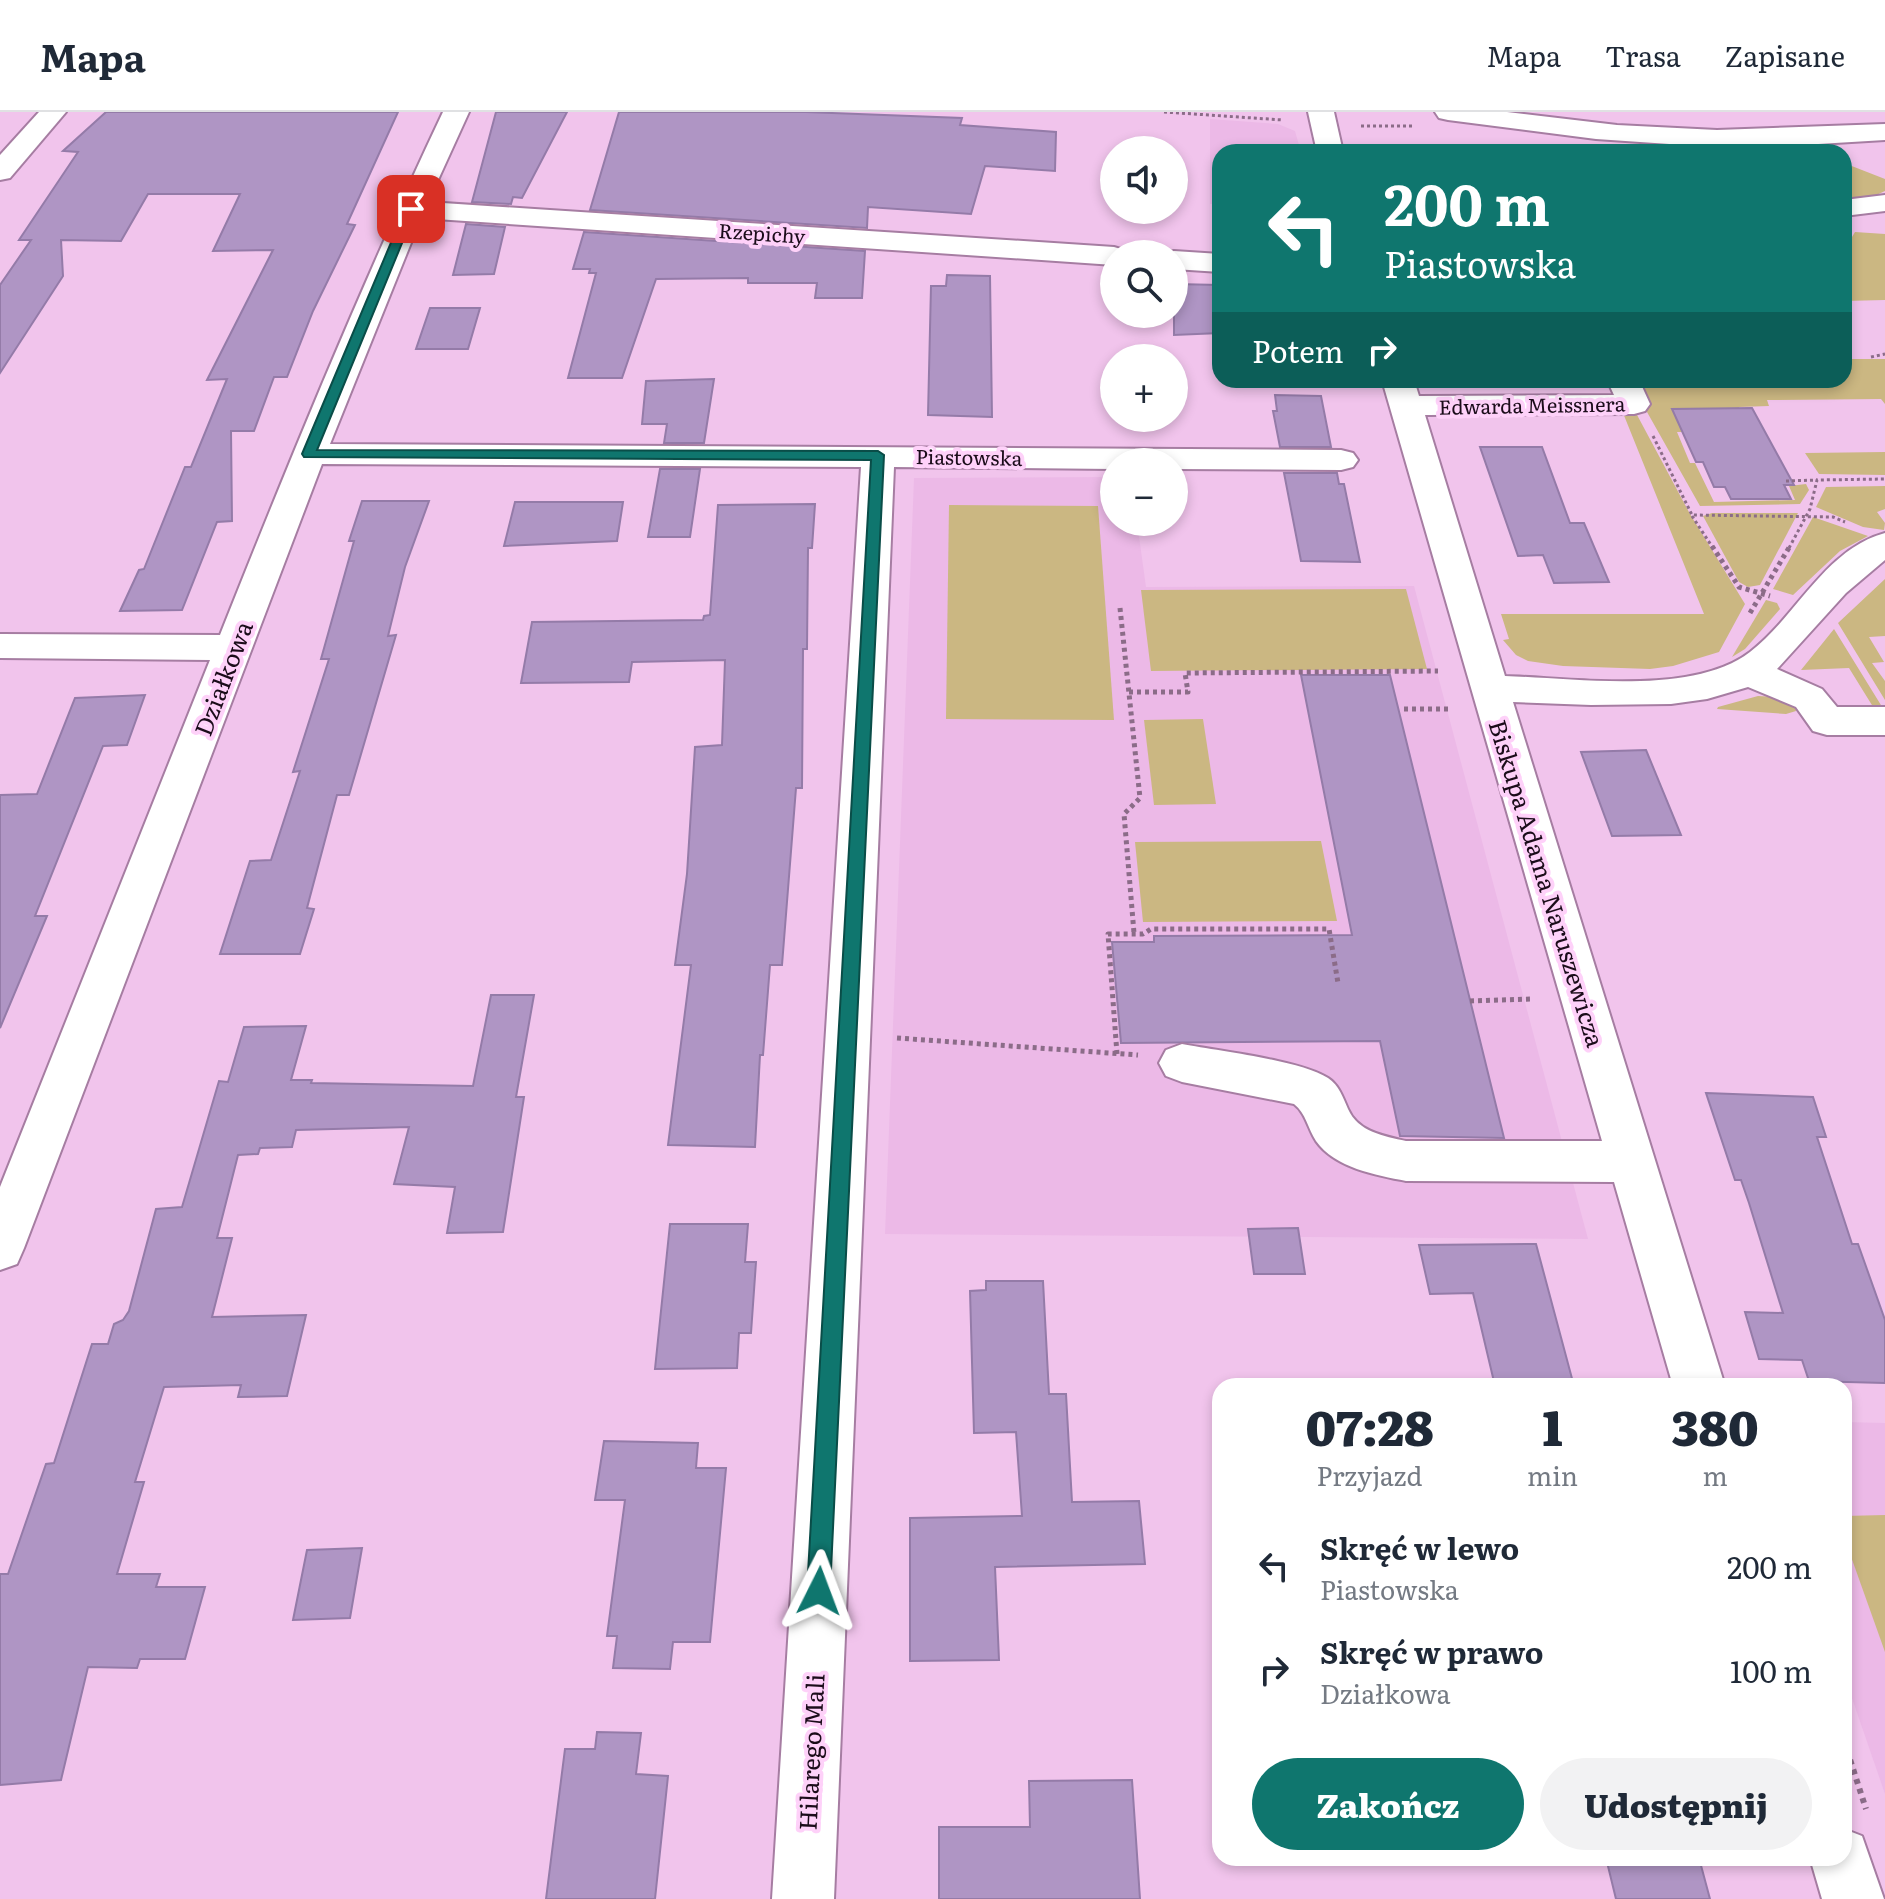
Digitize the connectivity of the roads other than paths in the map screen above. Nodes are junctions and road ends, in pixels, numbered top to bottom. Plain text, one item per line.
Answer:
1 (53, 112) edge
2 (456, 112) edge
3 (1321, 112) edge
4 (1448, 112) edge
5 (1472, 112) edge
6 (1885, 114) edge
7 (1885, 132) edge
8 (1686, 137) edge
9 (1328, 144) edge
10 (0, 172) edge
11 (1885, 203) edge
12 (1852, 207) edge
13 (411, 209) junction
14 (1100, 255) edge
15 (1188, 261) edge
16 (1212, 262) edge
17 (1629, 392) edge
18 (1402, 393) edge
19 (309, 454) junction
20 (878, 455) junction
21 (1341, 460) dead end
22 (1885, 544) edge
23 (0, 646) edge
24 (234, 648) junction
25 (1748, 672) junction
26 (1466, 689) junction
27 (1871, 721) edge
28 (1182, 1063) road end
29 (1632, 1162) junction
30 (0, 1248) edge
31 (1697, 1378) edge
32 (1856, 1841) edge
33 (803, 1899) edge
34 (1853, 1899) edge

1 - 10 street
2 - 13 street, Działkowa
3 - 9 street
4 - 8 street
5 - 8 street
6 - 8 street
7 - 8 street
11 - 12 street
13 - 14 street, Rzepichy
13 - 19 street, Działkowa
15 - 16 street
17 - 18 street, Edwarda Meissnera
18 - 26 street, Biskupa Adama Naruszewicza
19 - 20 street, Piastowska
19 - 24 street, Działkowa
20 - 21 street, Piastowska
20 - 33 street, Hilarego Mali
22 - 25 street
23 - 24 street
24 - 30 street, Działkowa
25 - 26 street
25 - 27 street
26 - 29 street, Biskupa Adama Naruszewicza
28 - 29 street
29 - 31 street, Biskupa Adama Naruszewicza
32 - 34 street

